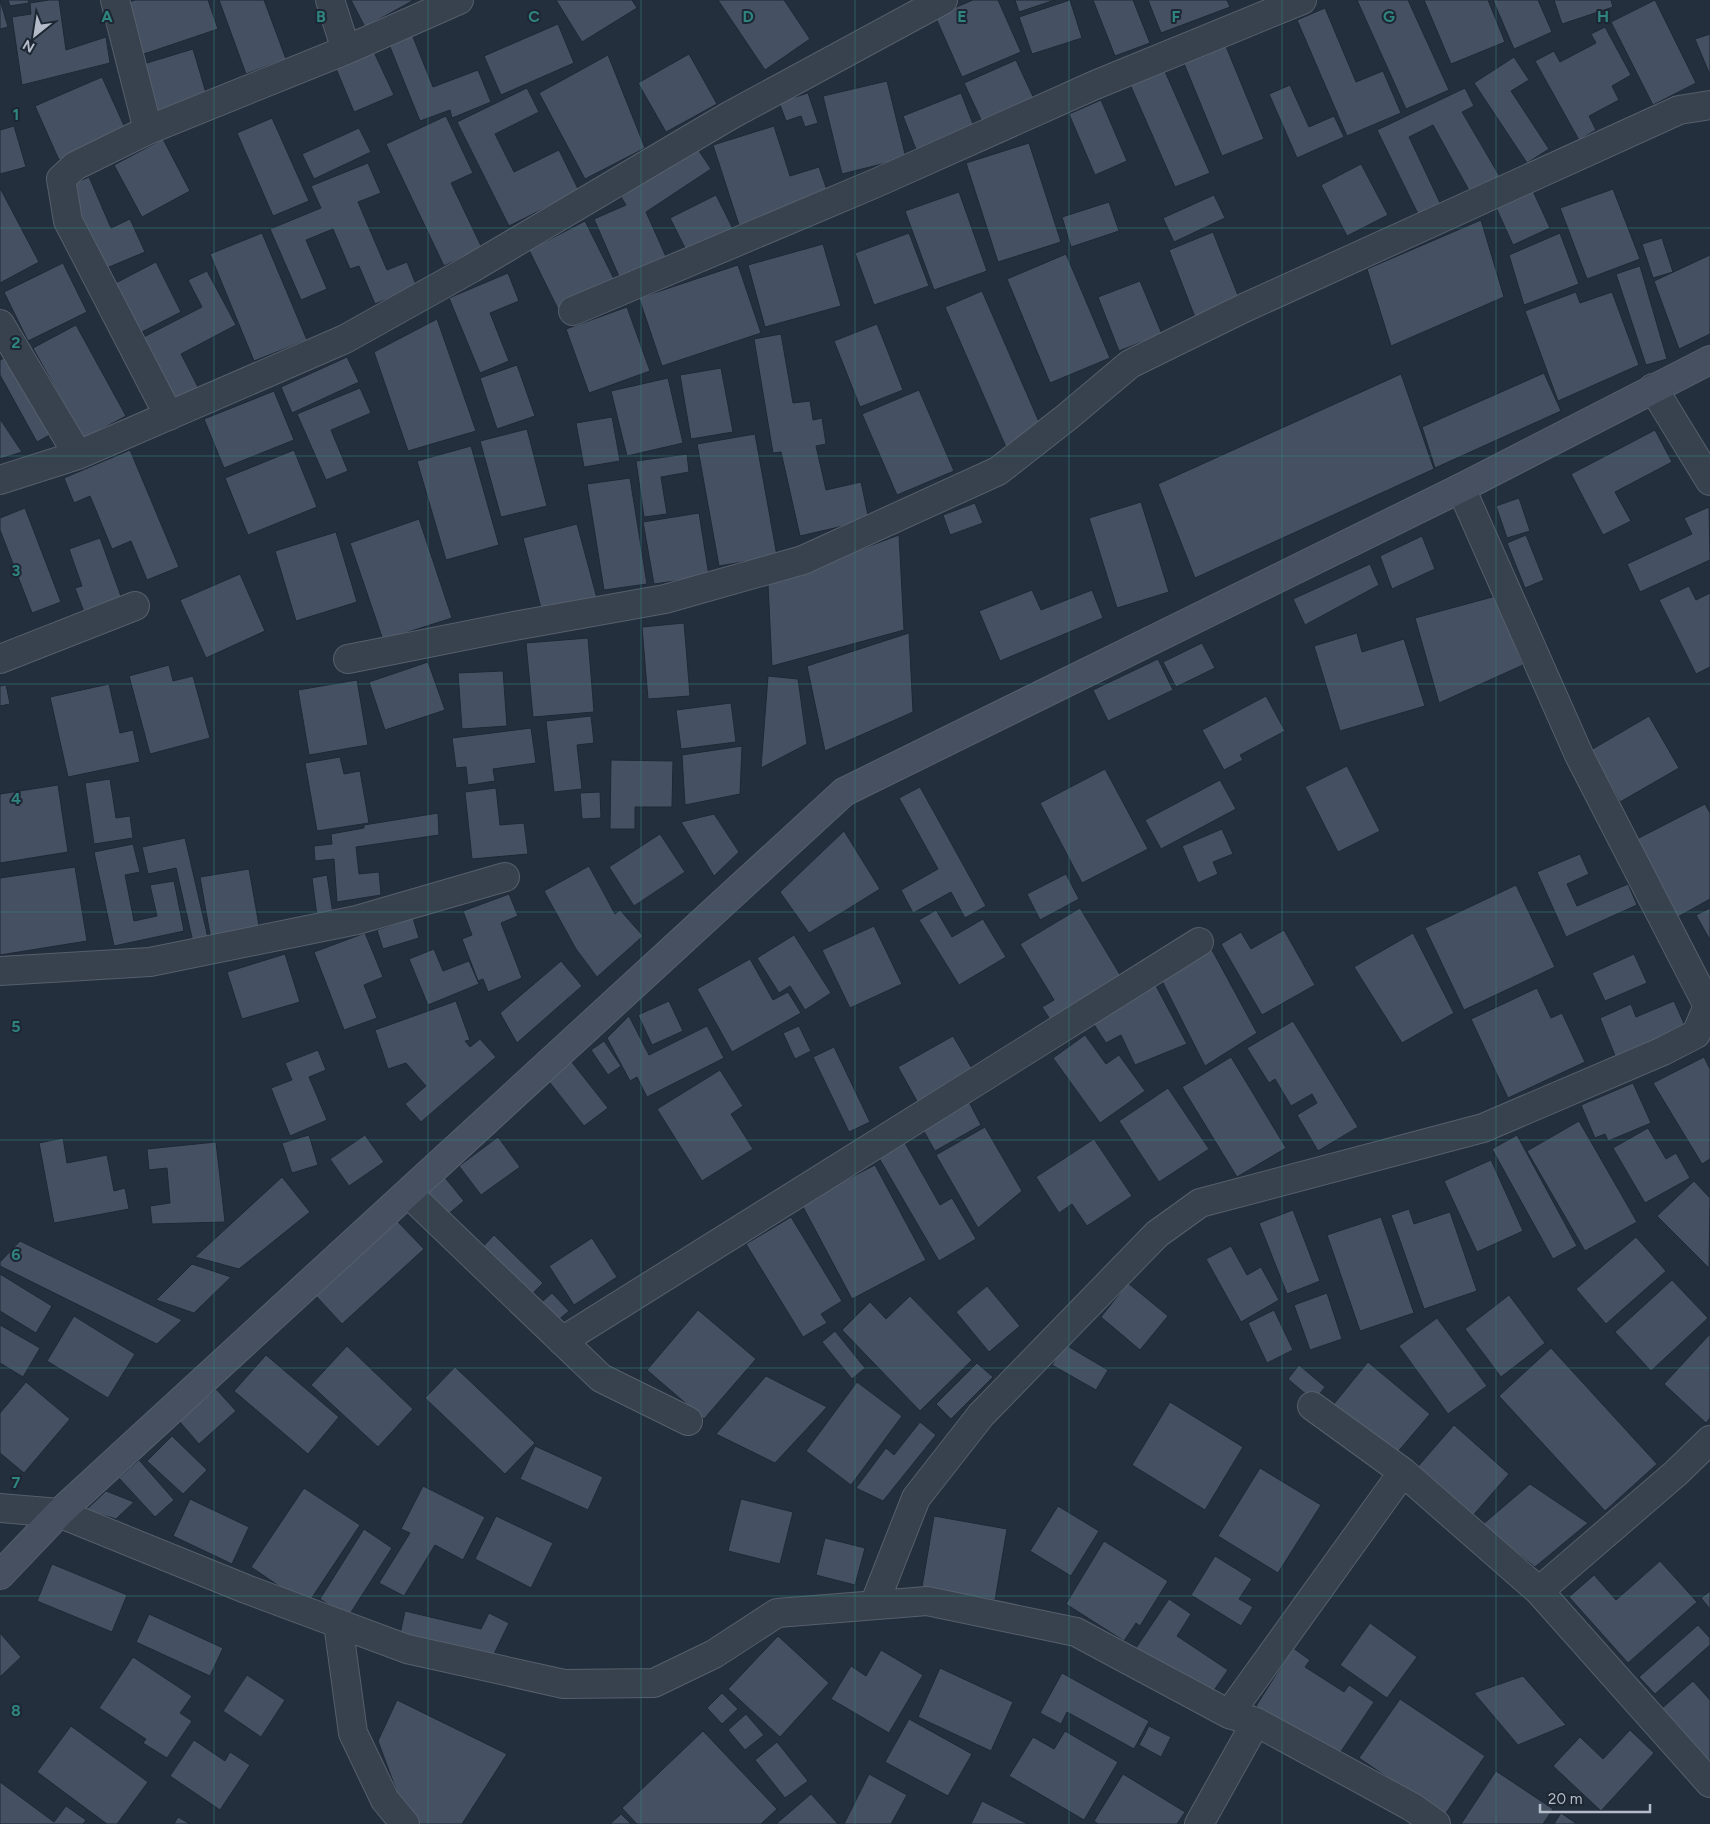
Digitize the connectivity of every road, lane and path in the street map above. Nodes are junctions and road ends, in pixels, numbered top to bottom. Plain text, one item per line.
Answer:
1 (115, 0) edge
2 (330, 0) edge
3 (459, 0) edge
4 (944, 0) edge
5 (1302, 0) edge
6 (346, 50) junction
7 (1710, 106) edge
8 (148, 130) junction
9 (573, 311) dead end
10 (0, 324) edge
11 (1710, 360) edge
12 (1653, 388) junction
13 (169, 416) junction
14 (78, 455) junction
15 (0, 480) edge
16 (1710, 482) edge
17 (1461, 488) junction
18 (135, 606) dead end
19 (0, 658) edge
20 (348, 659) dead end
21 (504, 877) dead end
22 (1199, 942) dead end
23 (0, 971) edge
24 (408, 1193) junction
25 (562, 1341) junction
26 (1312, 1406) dead end
27 (688, 1421) dead end
28 (1710, 1440) edge
29 (1403, 1472) junction
30 (0, 1508) edge
31 (59, 1513) junction
32 (0, 1575) edge
33 (1539, 1590) junction
34 (874, 1605) junction
35 (338, 1623) junction
36 (1229, 1714) junction
37 (1256, 1722) junction
38 (1710, 1784) edge
39 (405, 1824) edge
40 (1200, 1824) edge
41 (1436, 1824) edge

1 - 8 street
2 - 6 street
3 - 6 street
4 - 13 street
5 - 9 street
6 - 8 street
7 - 20 street
8 - 13 street
10 - 14 street
11 - 12 street
12 - 16 street
12 - 17 street
13 - 14 street
14 - 15 street
17 - 24 street
17 - 34 street
18 - 19 street
21 - 23 street
22 - 25 street
24 - 25 street
24 - 31 street
25 - 27 street
26 - 29 street
28 - 33 street
29 - 33 street
29 - 36 street
30 - 31 street
31 - 32 street
31 - 35 street
33 - 38 street
34 - 35 street
34 - 36 street
35 - 39 street
36 - 37 street
37 - 40 street
37 - 41 street

